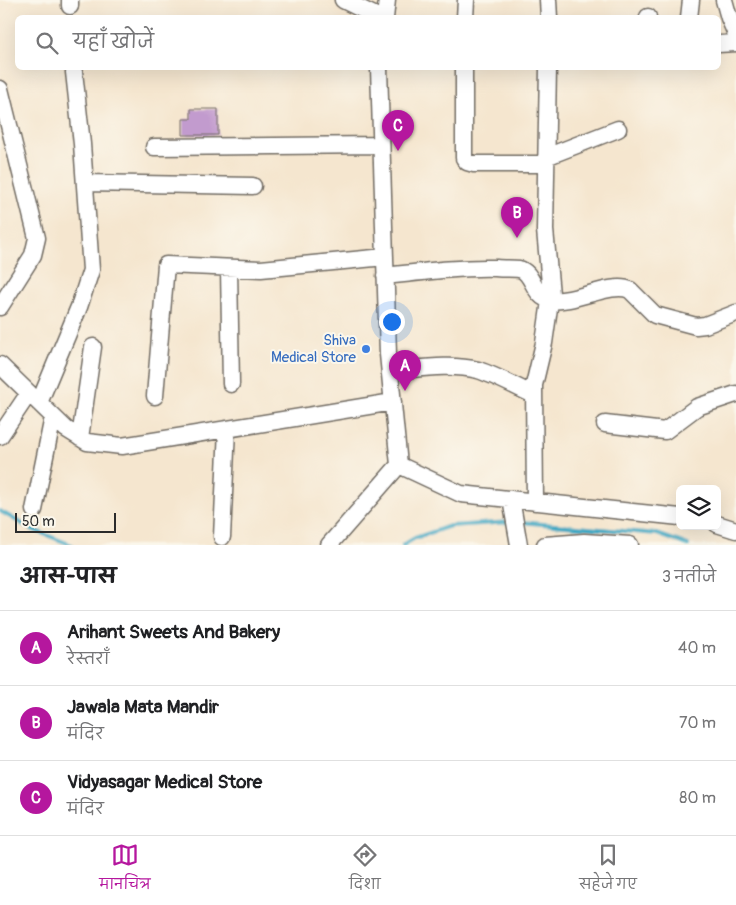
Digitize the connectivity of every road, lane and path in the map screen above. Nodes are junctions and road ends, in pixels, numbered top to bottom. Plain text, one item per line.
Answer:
1 (343, 0) edge
2 (387, 0) edge
3 (466, 0) edge
4 (548, 0) edge
5 (691, 0) edge
6 (724, 0) edge
7 (374, 15) edge
8 (385, 15) edge
9 (465, 15) edge
10 (549, 15) edge
11 (690, 15) edge
12 (736, 34) edge
13 (736, 43) edge
14 (721, 44) edge
15 (378, 70) edge
16 (464, 70) edge
17 (548, 70) edge
18 (74, 72) dead end
19 (0, 89) edge
20 (618, 130) dead end
21 (381, 145) junction
22 (154, 147) dead end
23 (546, 160) junction
24 (84, 184) junction
25 (253, 186) dead end
26 (385, 257) junction
27 (229, 268) junction
28 (385, 276) junction
29 (550, 300) junction
30 (0, 307) edge
31 (736, 313) edge
32 (93, 347) dead end
33 (0, 365) edge
34 (390, 371) junction
35 (231, 384) dead end
36 (736, 394) edge
37 (534, 395) junction
38 (155, 396) dead end
39 (34, 398) junction
40 (393, 402) junction
41 (53, 417) junction
42 (605, 424) dead end
43 (227, 429) junction
44 (0, 436) edge
45 (80, 438) junction
46 (399, 465) junction
47 (511, 500) junction
48 (535, 502) junction
49 (34, 510) dead end
50 (676, 517) edge
51 (721, 525) edge
52 (736, 530) edge
53 (222, 536) dead end
54 (333, 542) edge
55 (518, 542) edge
56 (545, 545) edge
57 (630, 545) edge

1 - 7 street
2 - 8 street
3 - 9 street
4 - 10 street
5 - 11 street
6 - 12 street
13 - 14 street
15 - 21 street
16 - 23 street
17 - 23 street
18 - 24 street
19 - 30 street
20 - 23 street
21 - 22 street
21 - 26 street
23 - 29 street
24 - 25 street
24 - 39 street
26 - 27 street
26 - 28 street
27 - 35 street
27 - 38 street
28 - 29 street
28 - 34 street
29 - 31 street
29 - 37 street
32 - 45 street
33 - 39 street
34 - 37 street
34 - 40 street
36 - 42 street
37 - 48 street
39 - 41 street
39 - 44 street
40 - 43 street
40 - 46 street
41 - 45 street
41 - 49 street
43 - 45 street
43 - 53 street
46 - 47 street
46 - 54 street
47 - 48 street
47 - 55 street
48 - 50 street
51 - 52 street
56 - 57 street

